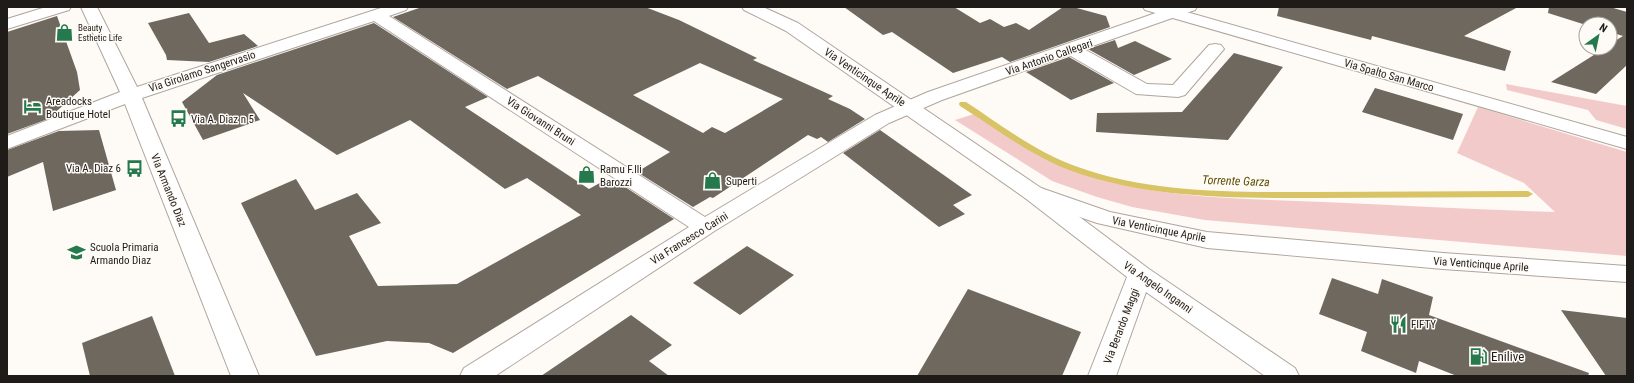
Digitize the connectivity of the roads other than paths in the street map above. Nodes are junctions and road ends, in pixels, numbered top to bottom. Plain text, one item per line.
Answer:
1 (33, 7) edge
2 (63, 7) edge
3 (89, 7) edge
4 (400, 7) edge
5 (750, 7) edge
6 (1151, 7) edge
7 (1182, 10) edge
8 (7, 15) edge
9 (376, 15) junction
10 (7, 24) edge
11 (1071, 49) junction
12 (1215, 49) dead end
13 (131, 95) junction
14 (908, 106) junction
15 (7, 142) edge
16 (1627, 142) edge
17 (1033, 193) junction
18 (705, 227) junction
19 (1627, 274) edge
20 (1140, 275) junction
21 (245, 376) edge
22 (474, 376) edge
23 (1102, 376) edge
24 (1285, 376) edge

1 - 8 street
2 - 10 street
3 - 13 street, Via Armando Diaz
4 - 9 street, Via Girolamo Sangervasio
5 - 14 street, Via Venticinque Aprile
6 - 7 street, Via Spalto San Marco
7 - 11 street, Via Antonio Callegari
7 - 16 street, Via Spalto San Marco
9 - 13 street, Via Girolamo Sangervasio
9 - 18 street, Via Giovanni Bruni
11 - 12 street
11 - 14 street, Via Antonio Callegari
13 - 15 street, Via Girolamo Sangervasio
13 - 21 street, Via Armando Diaz
14 - 17 street, Via Venticinque Aprile
14 - 18 street, Via Francesco Carini
17 - 19 street, Via Venticinque Aprile
17 - 20 street, Via Angelo Inganni
18 - 22 street, Via Francesco Carini
20 - 23 street, Via Berardo Maggi
20 - 24 street, Via Angelo Inganni

